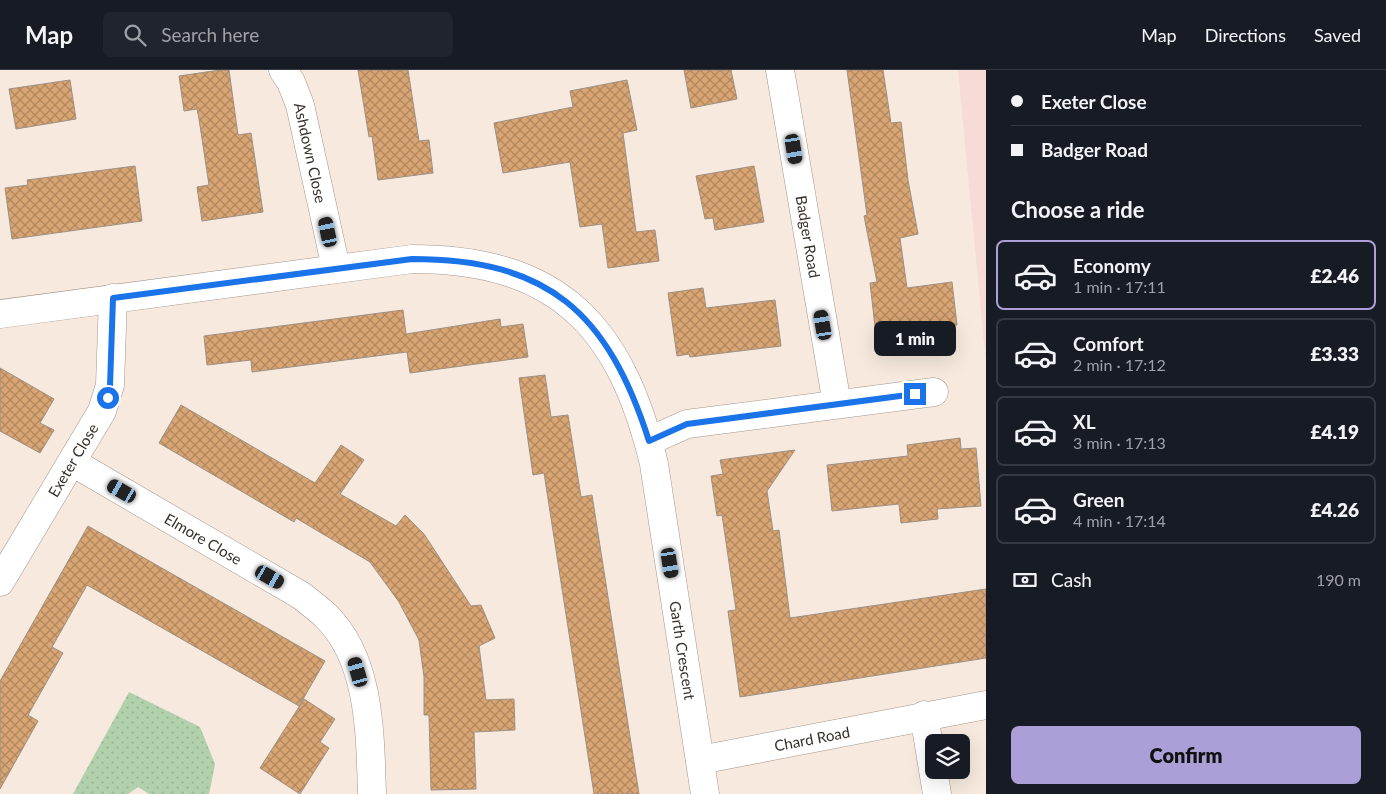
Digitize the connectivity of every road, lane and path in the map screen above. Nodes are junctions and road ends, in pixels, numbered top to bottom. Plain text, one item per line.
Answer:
1 (283, 70) edge
2 (780, 70) edge
3 (336, 268) junction
4 (113, 298) junction
5 (0, 314) edge
6 (934, 392) dead end
7 (836, 404) junction
8 (649, 441) junction
9 (72, 462) junction
10 (0, 582) edge
11 (986, 704) edge
12 (924, 715) junction
13 (700, 760) junction
14 (372, 794) edge
15 (705, 794) edge
16 (937, 794) edge

1 - 3 street, Ashdown Close
2 - 7 street, Badger Road
3 - 4 street, Garth Crescent
3 - 8 street, Garth Crescent
4 - 5 street, Garth Crescent
4 - 9 street, Exeter Close
6 - 7 street
7 - 8 street
8 - 13 street, Garth Crescent
9 - 10 street, Exeter Close
9 - 14 street, Elmore Close
11 - 12 street, Chard Road
12 - 13 street, Chard Road
12 - 16 street
13 - 15 street, Garth Crescent

